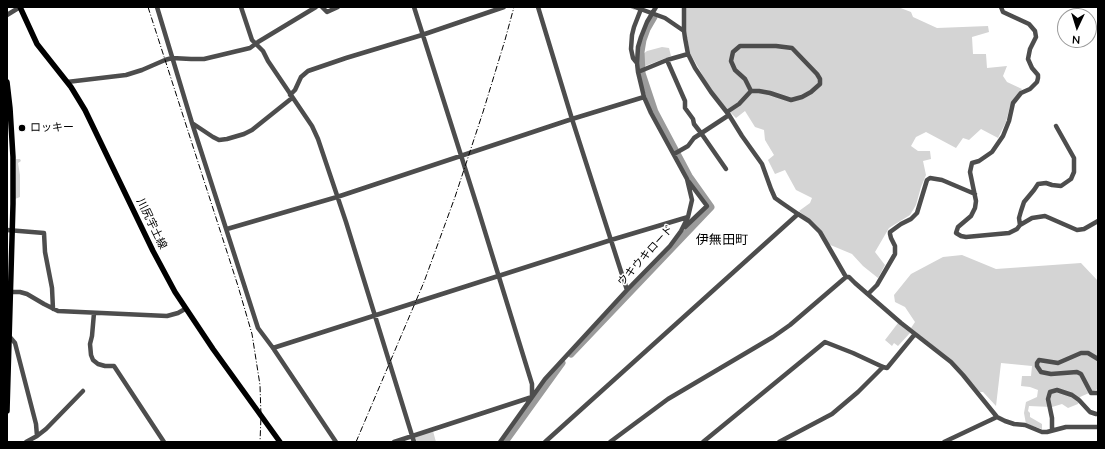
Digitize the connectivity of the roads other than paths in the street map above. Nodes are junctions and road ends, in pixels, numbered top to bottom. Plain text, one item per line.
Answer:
1 (20, 7) edge
2 (157, 7) edge
3 (241, 7) edge
4 (316, 7) edge
5 (322, 7) edge
6 (338, 7) edge
7 (414, 7) edge
8 (504, 7) edge
9 (538, 7) edge
10 (635, 7) edge
11 (656, 7) edge
12 (684, 7) edge
13 (1001, 7) edge
14 (641, 9) junction
15 (652, 13) junction
16 (7, 15) edge
17 (684, 31) junction
18 (422, 34) junction
19 (256, 44) junction
20 (688, 54) junction
21 (172, 58) junction
22 (667, 60) junction
23 (637, 63) junction
24 (638, 72) junction
25 (7, 82) edge
26 (67, 82) junction
27 (751, 91) junction
28 (291, 97) junction
29 (644, 97) junction
30 (728, 114) junction
31 (572, 119) junction
32 (192, 123) junction
33 (1056, 126) dead end
34 (701, 133) junction
35 (674, 154) junction
36 (461, 155) junction
37 (726, 169) dead end
38 (687, 179) junction
39 (974, 194) junction
40 (337, 197) junction
41 (798, 214) junction
42 (688, 217) junction
43 (1098, 220) edge
44 (1020, 226) junction
45 (226, 229) junction
46 (10, 230) edge
47 (681, 231) junction
48 (611, 240) junction
49 (499, 276) junction
50 (846, 277) junction
51 (627, 290) junction
52 (9, 292) edge
53 (868, 294) junction
54 (53, 309) junction
55 (185, 309) junction
56 (94, 313) junction
57 (374, 316) junction
58 (915, 334) junction
59 (9, 336) junction
60 (273, 348) junction
61 (1098, 359) edge
62 (883, 367) junction
63 (83, 391) dead end
64 (1098, 393) edge
65 (532, 397) junction
66 (7, 406) edge
67 (7, 411) edge
68 (1098, 414) edge
69 (997, 417) junction
70 (1098, 427) edge
71 (1052, 430) junction
72 (37, 436) junction
73 (412, 436) junction
74 (26, 442) edge
75 (164, 442) edge
76 (280, 442) edge
77 (336, 442) edge
78 (394, 442) edge
79 (414, 442) edge
80 (500, 442) edge
81 (545, 442) edge
82 (610, 442) edge
83 (703, 442) edge
84 (779, 442) edge
85 (944, 442) edge

1 - 16 street
1 - 26 main road, 川尻宇土線
2 - 21 street
3 - 19 street
4 - 19 street
5 - 6 street
7 - 18 street
8 - 18 street
9 - 31 street
10 - 14 street
11 - 15 street, ウキウキロード
12 - 17 street
13 - 39 street
14 - 15 street
14 - 23 street
15 - 17 street
15 - 23 street, ウキウキロード
17 - 20 street
18 - 28 street
18 - 36 street
19 - 21 street
19 - 28 street
20 - 22 street
20 - 30 street
21 - 26 street
21 - 32 street
22 - 24 street
22 - 34 street
23 - 24 street, ウキウキロード
24 - 29 street, ウキウキロード
25 - 46 main road
26 - 55 main road, 川尻宇土線
27 - 27 street
27 - 30 street
28 - 32 street
28 - 40 street
29 - 31 street
29 - 35 street, ウキウキロード
30 - 34 street
30 - 41 street
31 - 36 street
31 - 48 street
32 - 45 street
33 - 44 street
34 - 35 street
34 - 37 street
35 - 38 street, ウキウキロード
36 - 40 street
36 - 49 street
38 - 42 street, ウキウキロード
38 - 47 street
39 - 44 street
39 - 53 street
40 - 45 street
40 - 57 street
41 - 50 street
41 - 81 street
42 - 47 street, ウキウキロード
42 - 48 street
43 - 44 street
45 - 60 street
46 - 52 main road
46 - 54 street
47 - 51 street, ウキウキロード
48 - 49 street
48 - 51 street
49 - 57 street
49 - 65 street
50 - 53 street
50 - 82 street
51 - 65 street, ウキウキロード
52 - 54 street
52 - 59 main road
53 - 58 street
54 - 56 street
55 - 56 street
55 - 76 main road, 川尻宇土線
56 - 75 street
57 - 60 street
57 - 73 street
58 - 62 street
58 - 69 street
59 - 66 main road
59 - 72 street
60 - 77 street
61 - 64 street
62 - 83 street
62 - 84 street
63 - 72 street
65 - 73 street
65 - 80 street, ウキウキロード
66 - 67 main road
68 - 71 street
69 - 71 street
69 - 85 street
70 - 71 street
72 - 74 street
73 - 78 street
73 - 79 street

